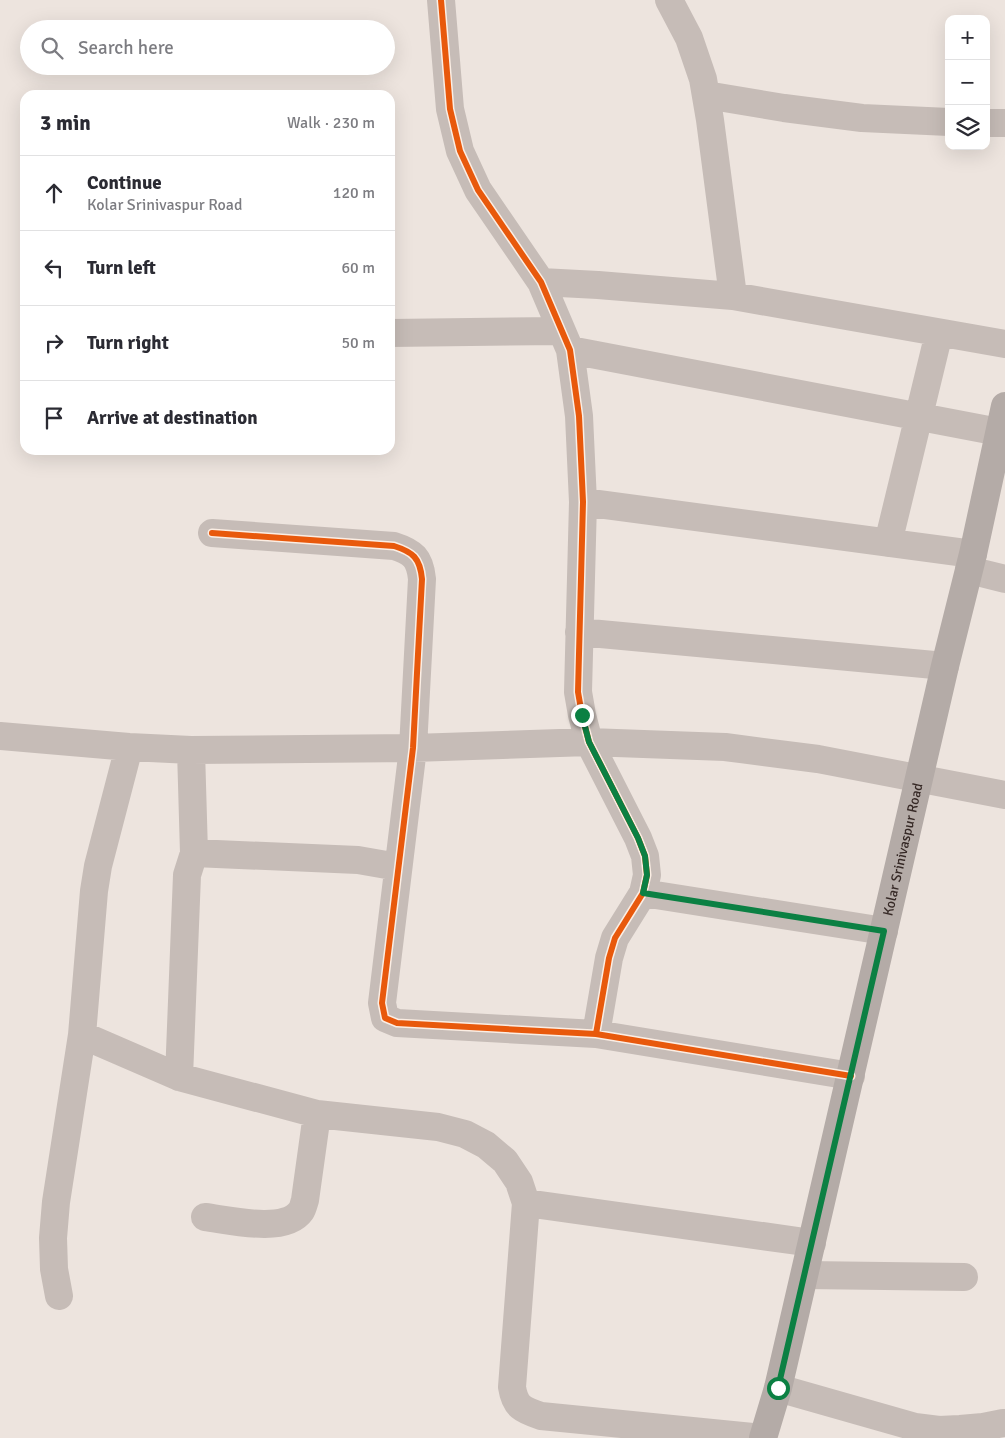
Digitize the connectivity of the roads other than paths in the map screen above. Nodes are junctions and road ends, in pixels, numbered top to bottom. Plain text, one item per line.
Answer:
1 (442, 0) edge
2 (669, 0) edge
3 (706, 95) junction
4 (945, 122) edge
5 (990, 123) edge
6 (1005, 123) edge
7 (541, 282) junction
8 (734, 296) junction
9 (395, 333) edge
10 (939, 333) junction
11 (566, 340) junction
12 (1005, 344) edge
13 (1005, 406) edge
14 (920, 417) junction
15 (999, 432) junction
16 (583, 502) junction
17 (212, 533) dead end
18 (888, 543) junction
19 (971, 562) junction
20 (1005, 579) edge
21 (579, 632) junction
22 (945, 666) junction
23 (0, 736) edge
24 (589, 742) junction
25 (129, 747) junction
26 (413, 748) junction
27 (191, 750) junction
28 (919, 778) junction
29 (1005, 795) edge
30 (194, 853) junction
31 (398, 867) junction
32 (643, 893) junction
33 (884, 931) junction
34 (596, 1034) junction
35 (82, 1035) junction
36 (851, 1076) junction
37 (179, 1077) junction
38 (317, 1114) junction
39 (526, 1203) junction
40 (205, 1217) dead end
41 (812, 1243) junction
42 (804, 1275) junction
43 (964, 1276) dead end
44 (60, 1296) dead end
45 (778, 1388) junction
46 (1003, 1422) dead end
47 (763, 1438) edge

1 - 7 street
2 - 3 street
3 - 4 street
3 - 8 street
5 - 6 street
7 - 8 street
7 - 11 street
8 - 10 street
9 - 11 street
10 - 12 street
10 - 14 street
11 - 14 street
11 - 16 street
13 - 15 main road, Kolar Srinivaspur Road
14 - 15 street
14 - 18 street
15 - 19 main road, Kolar Srinivaspur Road
16 - 18 street
16 - 21 street
17 - 26 street
18 - 19 street
19 - 20 street
19 - 22 main road, Kolar Srinivaspur Road
21 - 22 street
21 - 24 street
22 - 28 main road, Kolar Srinivaspur Road
23 - 25 street
24 - 26 street
24 - 28 street
24 - 32 street
25 - 27 street
25 - 35 street
26 - 27 street
26 - 31 street
27 - 30 street
28 - 29 street
28 - 33 main road, Kolar Srinivaspur Road
30 - 31 street
30 - 37 street
31 - 34 street
32 - 33 street
32 - 34 street
33 - 36 main road, Kolar Srinivaspur Road
34 - 36 street
35 - 37 street
35 - 44 street
36 - 41 main road, Kolar Srinivaspur Road
37 - 38 street
38 - 39 street
38 - 40 street
39 - 41 street
39 - 47 street
41 - 42 main road, Kolar Srinivaspur Road
42 - 43 street
42 - 45 main road, Kolar Srinivaspur Road
45 - 46 street
45 - 47 main road, Kolar Srinivaspur Road

